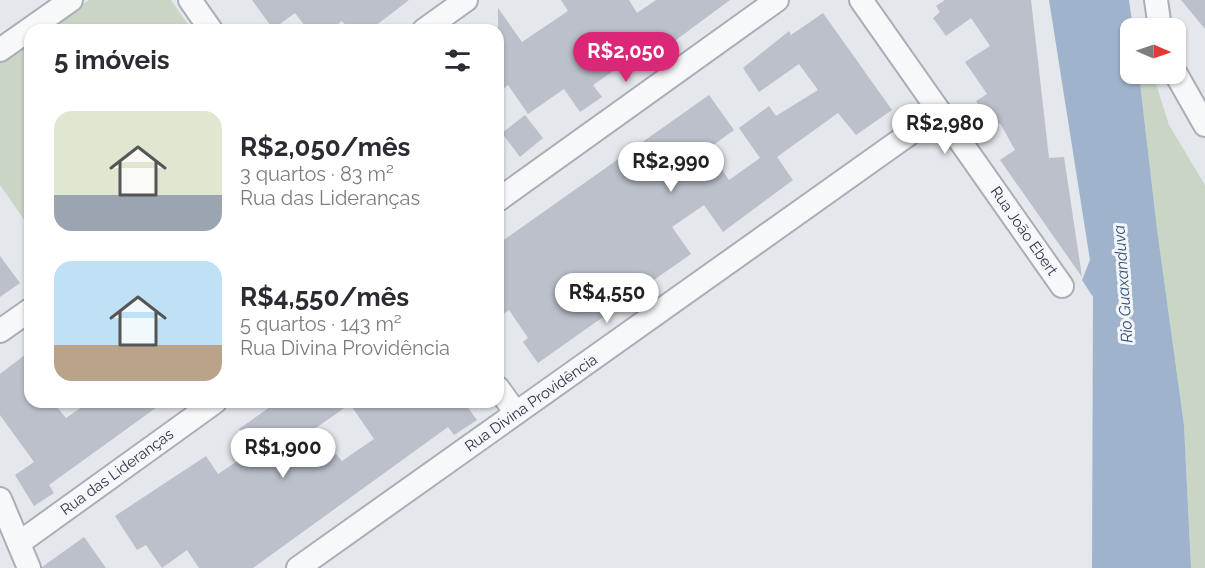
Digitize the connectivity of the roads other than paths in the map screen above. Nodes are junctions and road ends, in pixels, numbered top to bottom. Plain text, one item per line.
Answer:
1 (71, 0) edge
2 (190, 0) edge
3 (466, 0) edge
4 (777, 0) edge
5 (861, 0) edge
6 (1156, 0) edge
7 (1159, 18) edge
8 (37, 24) edge
9 (207, 24) edge
10 (432, 24) edge
11 (24, 33) edge
12 (0, 50) edge
13 (1182, 84) edge
14 (940, 112) junction
15 (1205, 124) edge
16 (504, 196) edge
17 (1062, 286) dead end
18 (24, 314) edge
19 (0, 331) edge
20 (504, 396) edge
21 (207, 408) edge
22 (516, 413) junction
23 (0, 499) edge
24 (19, 543) junction
25 (29, 568) edge
26 (298, 568) edge

1 - 8 street
2 - 9 street
3 - 10 street
4 - 16 street
5 - 14 street, Rua João Ebert
6 - 7 street
11 - 12 street
13 - 15 street
14 - 17 street, Rua João Ebert
14 - 22 street, Rua Divina Providência
18 - 19 street
20 - 22 street
21 - 24 street, Rua das Lideranças
22 - 26 street, Rua Divina Providência
23 - 24 street
24 - 25 street

